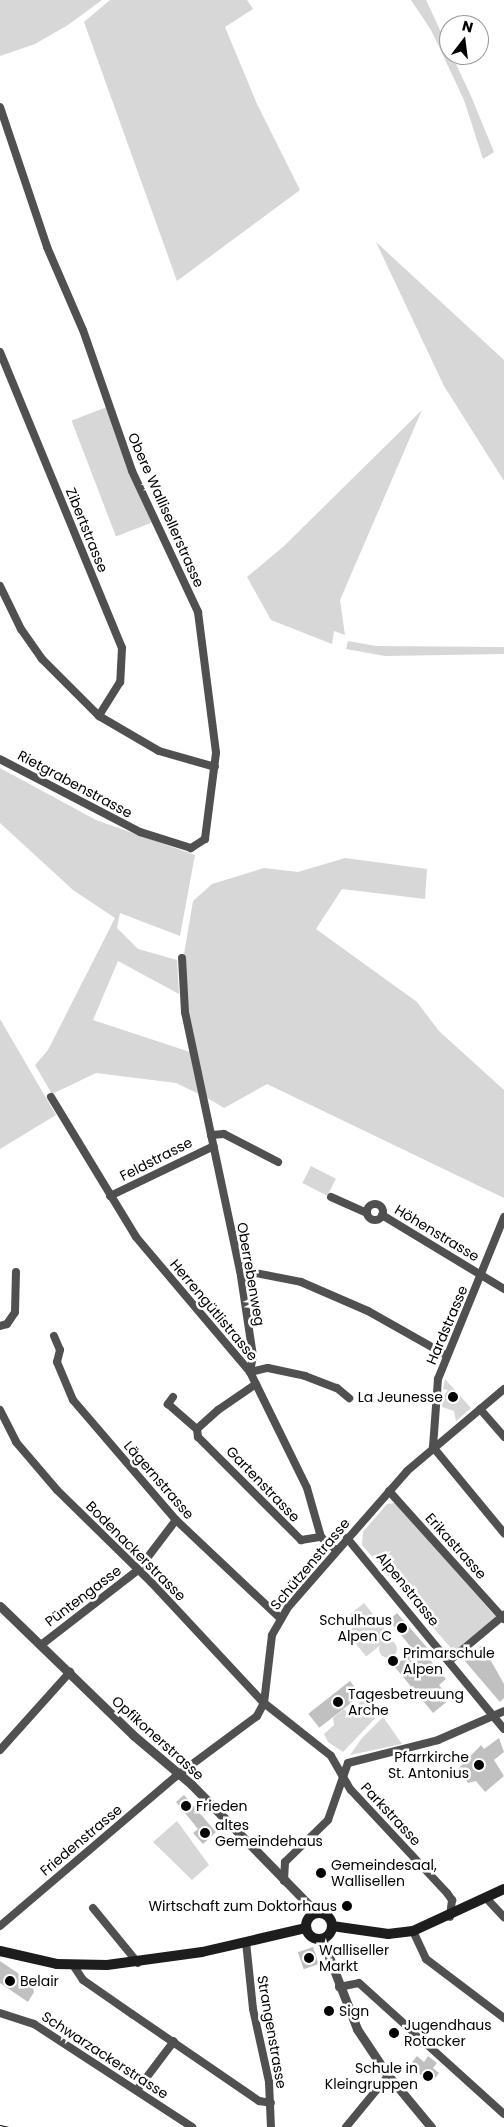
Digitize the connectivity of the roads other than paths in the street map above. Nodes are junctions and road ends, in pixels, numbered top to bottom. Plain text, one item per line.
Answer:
1 (0, 107) edge
2 (0, 352) edge
3 (0, 586) edge
4 (99, 716) junction
5 (0, 759) edge
6 (215, 767) junction
7 (196, 847) joint
8 (182, 958) dead end
9 (51, 1097) dead end
10 (211, 1135) junction
11 (214, 1146) junction
12 (278, 1162) dead end
13 (110, 1196) junction
14 (331, 1197) dead end
15 (367, 1213) junction
16 (382, 1215) junction
17 (504, 1217) edge
18 (240, 1270) junction
19 (16, 1272) dead end
20 (481, 1276) junction
21 (504, 1288) edge
22 (0, 1326) edge
23 (54, 1336) dead end
24 (446, 1355) junction
25 (250, 1372) junction
26 (256, 1384) junction
27 (504, 1389) edge
28 (173, 1397) dead end
29 (350, 1398) dead end
30 (480, 1408) junction
31 (0, 1410) edge
32 (197, 1429) junction
33 (504, 1437) edge
34 (434, 1448) junction
35 (388, 1491) junction
36 (176, 1520) junction
37 (504, 1533) edge
38 (321, 1537) junction
39 (347, 1538) junction
40 (336, 1550) junction
41 (138, 1570) junction
42 (0, 1606) edge
43 (503, 1617) edge
44 (281, 1619) junction
45 (41, 1645) junction
46 (448, 1661) junction
47 (70, 1672) junction
48 (264, 1703) junction
49 (504, 1711) edge
50 (493, 1715) junction
51 (504, 1728) edge
52 (0, 1750) edge
53 (180, 1774) junction
54 (341, 1776) junction
55 (284, 1881) junction
56 (504, 1889) edge
57 (487, 1899) junction
58 (93, 1908) dead end
59 (317, 1913) junction
60 (450, 1917) junction
61 (504, 1917) edge
62 (0, 1926) edge
63 (332, 1926) junction
64 (306, 1928) junction
65 (413, 1931) junction
66 (322, 1939) junction
67 (246, 1942) junction
68 (0, 1951) edge
69 (138, 1963) junction
70 (73, 1965) junction
71 (340, 1987) junction
72 (0, 2013) edge
73 (504, 2018) edge
74 (174, 2042) junction
75 (388, 2076) junction
76 (137, 2090) junction
77 (271, 2103) junction
78 (504, 2114) edge
79 (192, 2127) edge
80 (271, 2127) edge
81 (346, 2127) edge
82 (431, 2127) edge

1 - 6 street, Obere Wallisellerstrasse
2 - 4 street, Zibertstrasse
3 - 4 street
4 - 6 street
5 - 7 street, Rietgrabenstrasse
6 - 7 street, Obere Wallisellerstrasse
8 - 10 street, Oberrebenweg
9 - 13 street, Herrengütlistrasse
10 - 11 street, Oberrebenweg
10 - 12 street
11 - 13 street, Feldstrasse
11 - 18 street, Oberrebenweg
13 - 25 street, Herrengütlistrasse
14 - 15 street, Höhenstrasse
15 - 16 street, Höhenstrasse
15 - 16 street, Höhenstrasse
16 - 20 street, Höhenstrasse
17 - 20 street, Hardstrasse
18 - 24 street
18 - 25 street, Oberrebenweg
19 - 22 street
20 - 21 street, Höhenstrasse
20 - 24 street, Hardstrasse
23 - 36 street, Lägernstrasse
24 - 34 street, Hardstrasse
25 - 26 street, Herrengütlistrasse
25 - 29 street
26 - 32 street
26 - 38 street, Herrengütlistrasse
27 - 30 street, Schützenstrasse
28 - 32 street, Gartenstrasse
30 - 33 street
30 - 34 street, Schützenstrasse
31 - 41 street, Bodenackerstrasse
32 - 38 street, Gartenstrasse
34 - 35 street, Schützenstrasse
34 - 37 street
35 - 39 street, Schützenstrasse
35 - 43 street, Erikastrasse
36 - 41 street, Püntengasse
36 - 44 street, Lägernstrasse
38 - 40 street
39 - 40 street, Schützenstrasse
39 - 46 street, Alpenstrasse
40 - 44 street, Schützenstrasse
41 - 45 street, Püntengasse
41 - 48 street, Bodenackerstrasse
42 - 45 street, Opfikonerstrasse
43 - 46 street
44 - 48 street, Schützenstrasse
45 - 47 street, Opfikonerstrasse
46 - 50 street, Alpenstrasse
47 - 52 street
47 - 53 street, Opfikonerstrasse
48 - 53 street
48 - 54 street, Bodenackerstrasse
49 - 50 street
50 - 51 street, Alpenstrasse
50 - 54 street
53 - 55 street, Opfikonerstrasse
53 - 62 street, Friedenstrasse
54 - 55 street
54 - 60 street, Parkstrasse
55 - 59 street, Opfikonerstrasse
56 - 57 main road
57 - 60 main road
57 - 61 street
58 - 69 street
59 - 63 main road
59 - 64 main road
60 - 65 main road
63 - 65 main road
63 - 66 main road
64 - 66 main road
64 - 67 main road
65 - 73 street
66 - 71 street
67 - 69 main road
67 - 77 street, Strangenstrasse
68 - 70 main road
69 - 70 main road
70 - 74 street
71 - 75 street
71 - 78 street
72 - 76 street, Schwarzackerstrasse
74 - 76 street
74 - 77 street
75 - 81 street
75 - 82 street
76 - 79 street, Schwarzackerstrasse
77 - 80 street, Strangenstrasse

